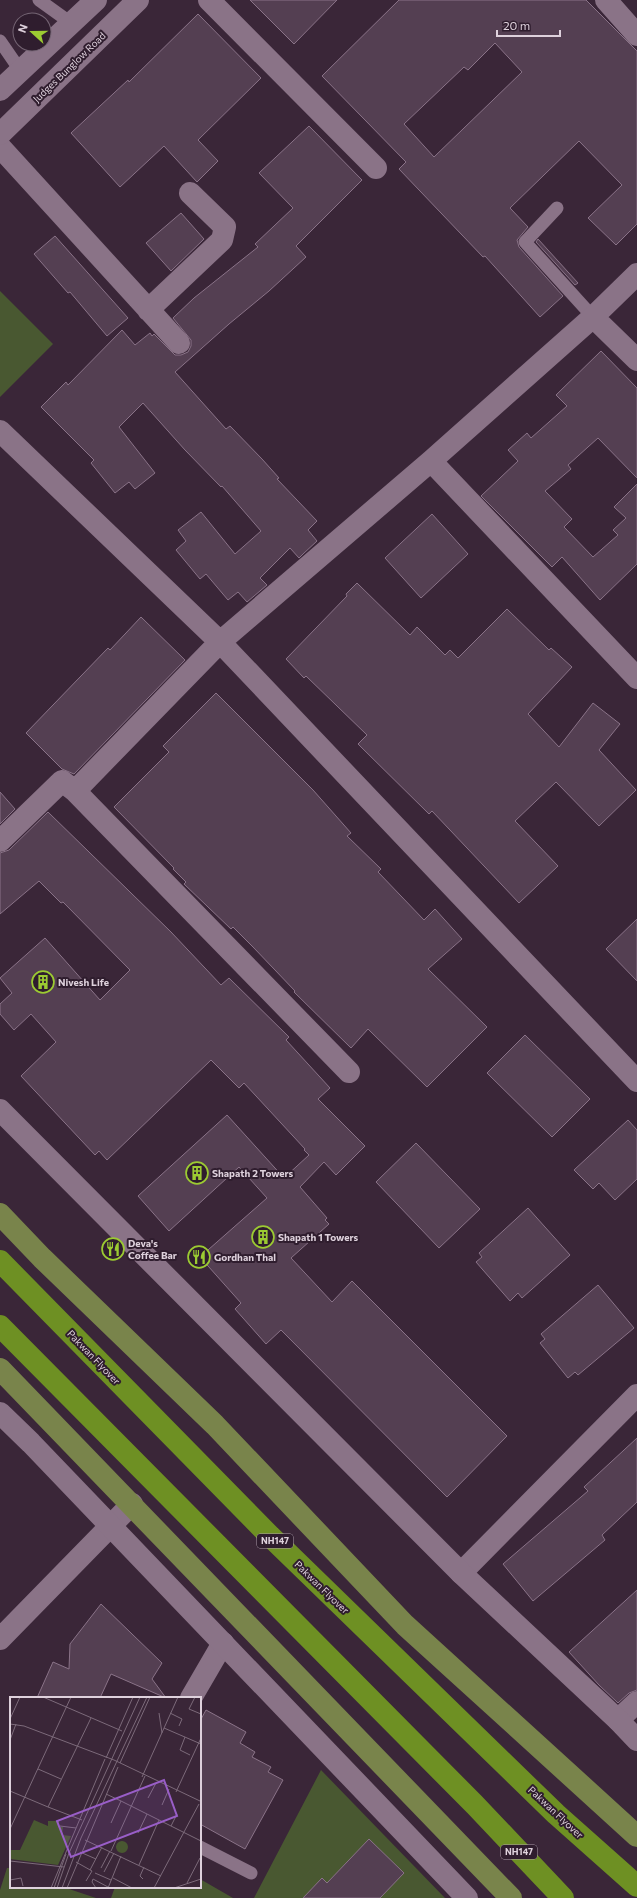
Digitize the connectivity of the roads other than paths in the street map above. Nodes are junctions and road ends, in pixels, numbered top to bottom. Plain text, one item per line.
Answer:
1 (39, 0) edge
2 (96, 0) edge
3 (138, 0) edge
4 (209, 0) edge
5 (606, 0) edge
6 (71, 23) junction
7 (637, 35) edge
8 (0, 41) edge
9 (20, 70) junction
10 (0, 90) edge
11 (0, 134) edge
12 (0, 147) edge
13 (376, 168) dead end
14 (190, 193) dead end
15 (557, 208) dead end
16 (637, 274) edge
17 (148, 310) junction
18 (593, 317) junction
19 (178, 344) dead end
20 (637, 360) edge
21 (0, 431) edge
22 (431, 461) junction
23 (220, 642) junction
24 (637, 678) edge
25 (75, 790) junction
26 (0, 841) edge
27 (349, 1072) dead end
28 (637, 1081) edge
29 (0, 1110) edge
30 (0, 1214) edge
31 (0, 1261) edge
32 (0, 1326) edge
33 (0, 1369) edge
34 (637, 1395) edge
35 (0, 1412) edge
36 (132, 1504) junction
37 (112, 1527) junction
38 (461, 1573) junction
39 (0, 1639) edge
40 (223, 1643) junction
41 (192, 1697) edge
42 (637, 1702) edge
43 (618, 1720) junction
44 (637, 1740) edge
45 (637, 1836) edge
46 (201, 1848) edge
47 (251, 1873) dead end
48 (637, 1886) edge
49 (467, 1898) edge
50 (511, 1898) edge
51 (563, 1898) edge

1 - 6 lane
2 - 6 street
3 - 11 street, Judges Bunglow Road
4 - 13 street
5 - 7 street
6 - 9 street
8 - 9 lane
9 - 10 street
12 - 17 street
14 - 17 street
15 - 18 lane
16 - 18 street
17 - 19 street
18 - 20 street
18 - 22 street
21 - 23 street
22 - 23 street
22 - 24 street
23 - 25 street
23 - 28 street
25 - 26 street
25 - 27 street
29 - 38 street
30 - 45 main road
31 - 48 highway, Pakwan Flyover / NH147
32 - 51 highway, NH147
33 - 36 main road
34 - 38 street
35 - 37 street
36 - 37 street
36 - 50 main road
37 - 39 street
37 - 40 street
38 - 43 street
40 - 41 street
40 - 49 street
42 - 43 street
43 - 44 street
46 - 47 lane

